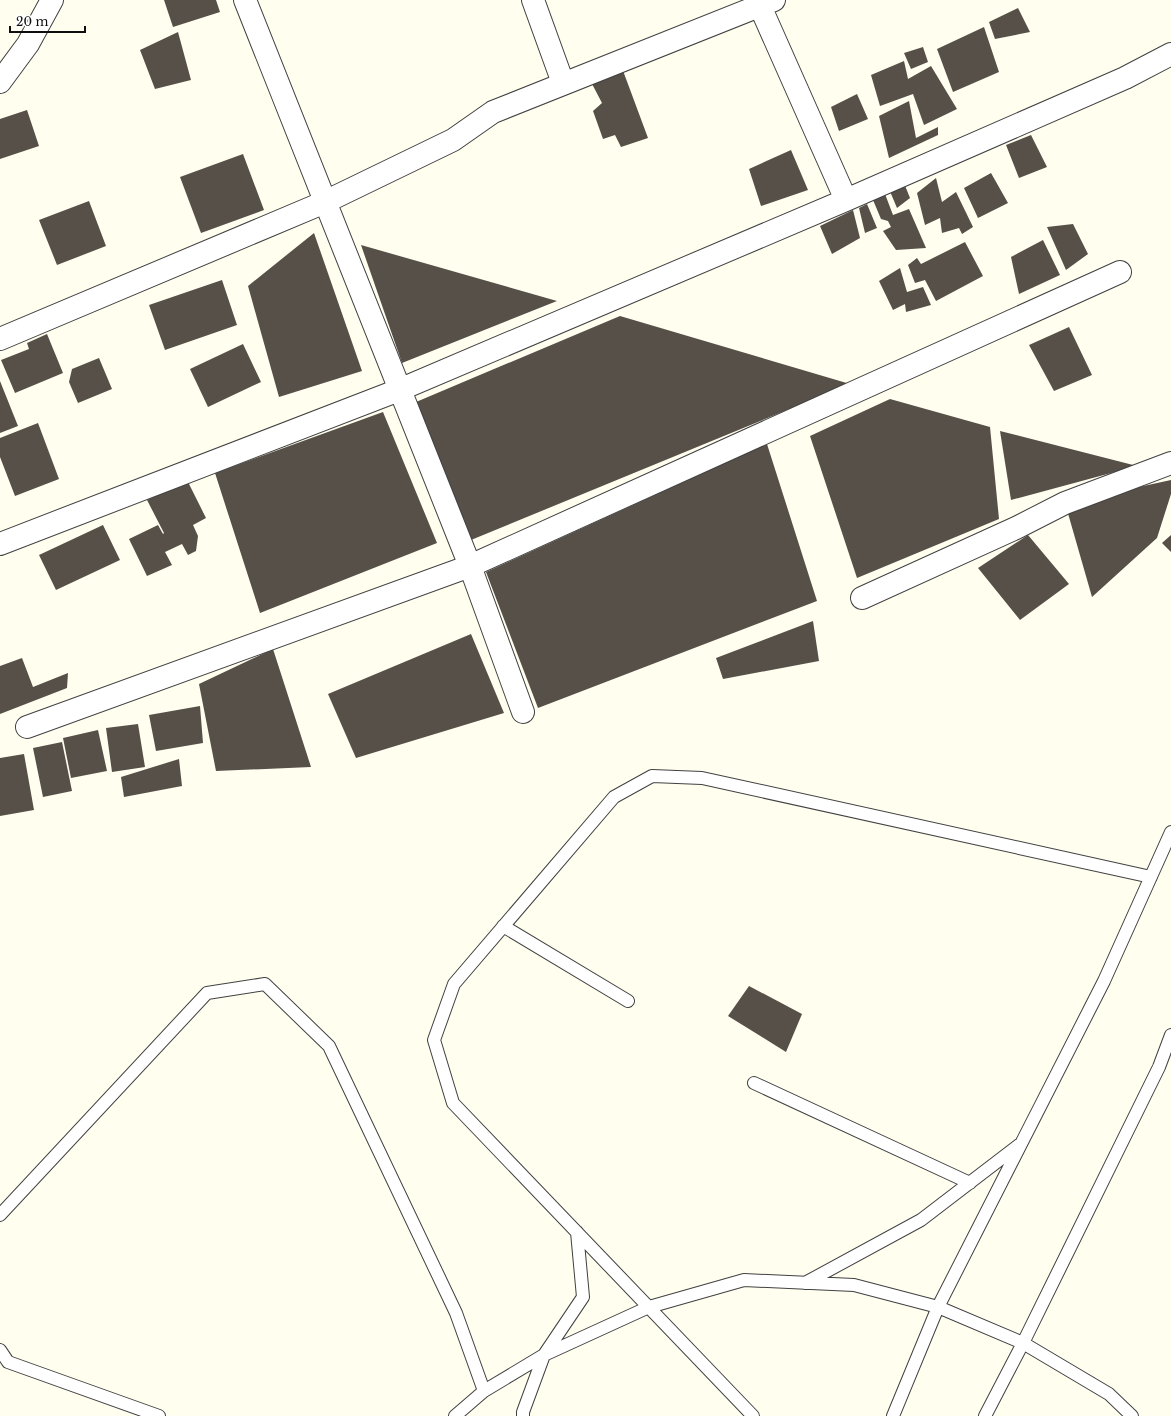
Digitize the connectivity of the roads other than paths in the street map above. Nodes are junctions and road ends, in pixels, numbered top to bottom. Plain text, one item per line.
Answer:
1 (52, 0) edge
2 (245, 0) edge
3 (533, 0) edge
4 (767, 3) edge
5 (1171, 54) edge
6 (0, 82) edge
7 (563, 83) junction
8 (846, 200) junction
9 (325, 202) junction
10 (1120, 272) dead end
11 (0, 339) edge
12 (400, 390) junction
13 (1171, 463) edge
14 (0, 544) edge
15 (470, 566) junction
16 (862, 598) dead end
17 (524, 712) dead end
18 (27, 727) dead end
19 (1171, 835) edge
20 (1150, 877) junction
21 (503, 926) junction
22 (628, 1001) dead end
23 (1171, 1035) edge
24 (754, 1084) dead end
25 (1021, 1143) junction
26 (970, 1183) junction
27 (0, 1215) edge
28 (577, 1232) junction
29 (804, 1283) junction
30 (649, 1307) junction
31 (938, 1307) junction
32 (1023, 1343) junction
33 (0, 1350) edge
34 (544, 1355) junction
35 (484, 1391) junction
36 (159, 1416) edge
37 (455, 1416) edge
38 (523, 1416) edge
39 (753, 1416) edge
40 (893, 1416) edge
41 (985, 1416) edge
42 (1132, 1416) edge

1 - 6 street
2 - 9 street
3 - 7 street
4 - 7 street
4 - 8 street
5 - 8 street
7 - 9 street
8 - 12 street
9 - 11 street
9 - 12 street
10 - 15 street
12 - 14 street
12 - 15 street
13 - 16 street
15 - 17 street
15 - 18 street
19 - 20 lane
20 - 21 lane
20 - 25 lane
21 - 22 lane
21 - 28 lane
23 - 32 lane
24 - 26 lane
25 - 26 lane
25 - 31 lane
26 - 29 lane
27 - 35 lane
28 - 30 lane
28 - 34 lane
29 - 30 lane
29 - 31 lane
30 - 34 lane
30 - 39 lane
31 - 32 lane
31 - 40 lane
32 - 41 lane
32 - 42 lane
33 - 36 lane
34 - 35 lane
34 - 38 lane
35 - 37 lane

